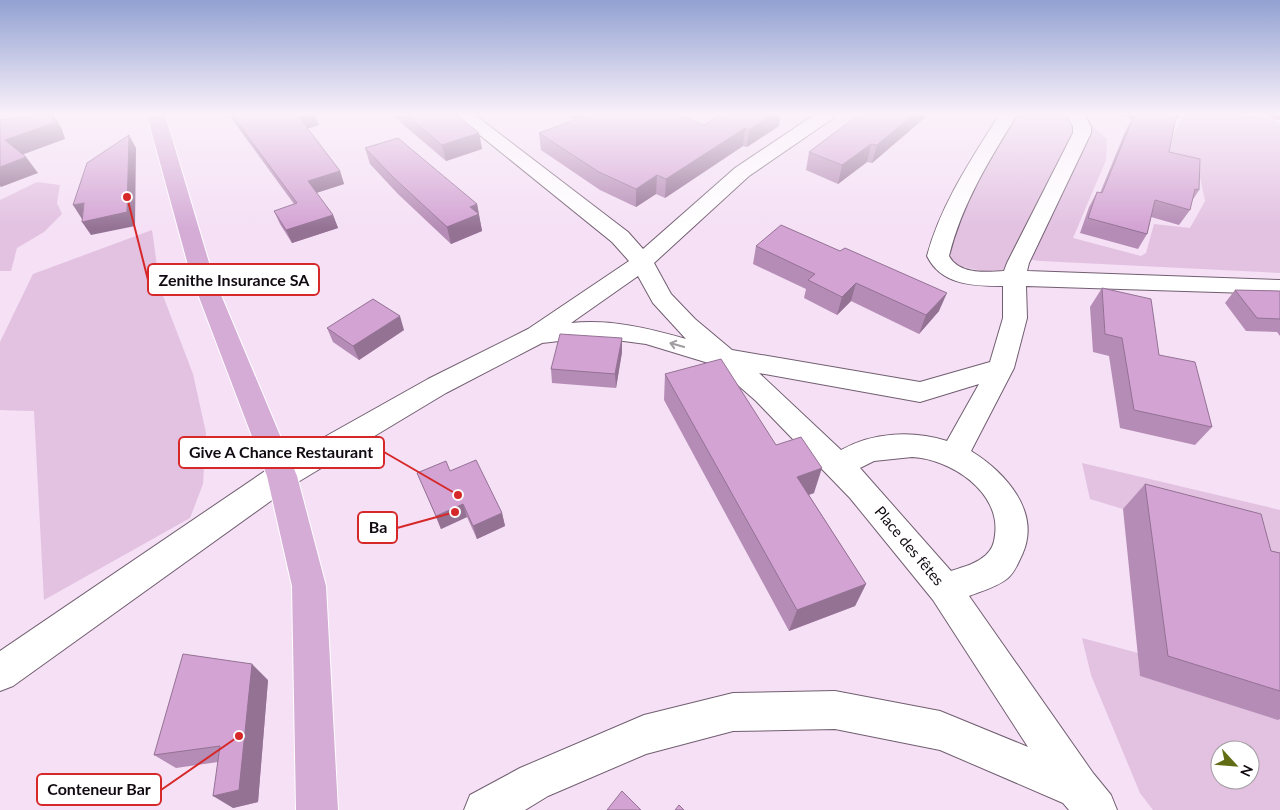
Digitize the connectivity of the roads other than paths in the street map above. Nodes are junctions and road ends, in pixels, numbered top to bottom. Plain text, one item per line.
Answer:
1 (167, 153) edge
2 (512, 153) edge
3 (770, 153) edge
4 (985, 153) edge
5 (1072, 153) edge
6 (642, 262) junction
7 (1014, 278) junction
8 (1280, 287) edge
9 (537, 335) junction
10 (724, 358) junction
11 (1001, 368) junction
12 (954, 456) junction
13 (839, 467) junction
14 (282, 476) junction
15 (945, 589) junction
16 (0, 673) edge
17 (1087, 799) edge
18 (317, 810) edge
19 (485, 810) edge

1 - 14 main road
2 - 6 street
3 - 6 street
4 - 7 street
5 - 7 street
6 - 9 street
6 - 10 street
7 - 8 street
7 - 11 street
10 -> 9 street
9 - 14 street
10 - 11 street
10 - 13 street
11 - 12 street
12 - 13 street, Place des fêtes
12 - 15 street, Place des fêtes
13 - 15 street, Place des fêtes
14 - 16 street
14 - 18 main road
15 - 17 street
17 - 19 street

